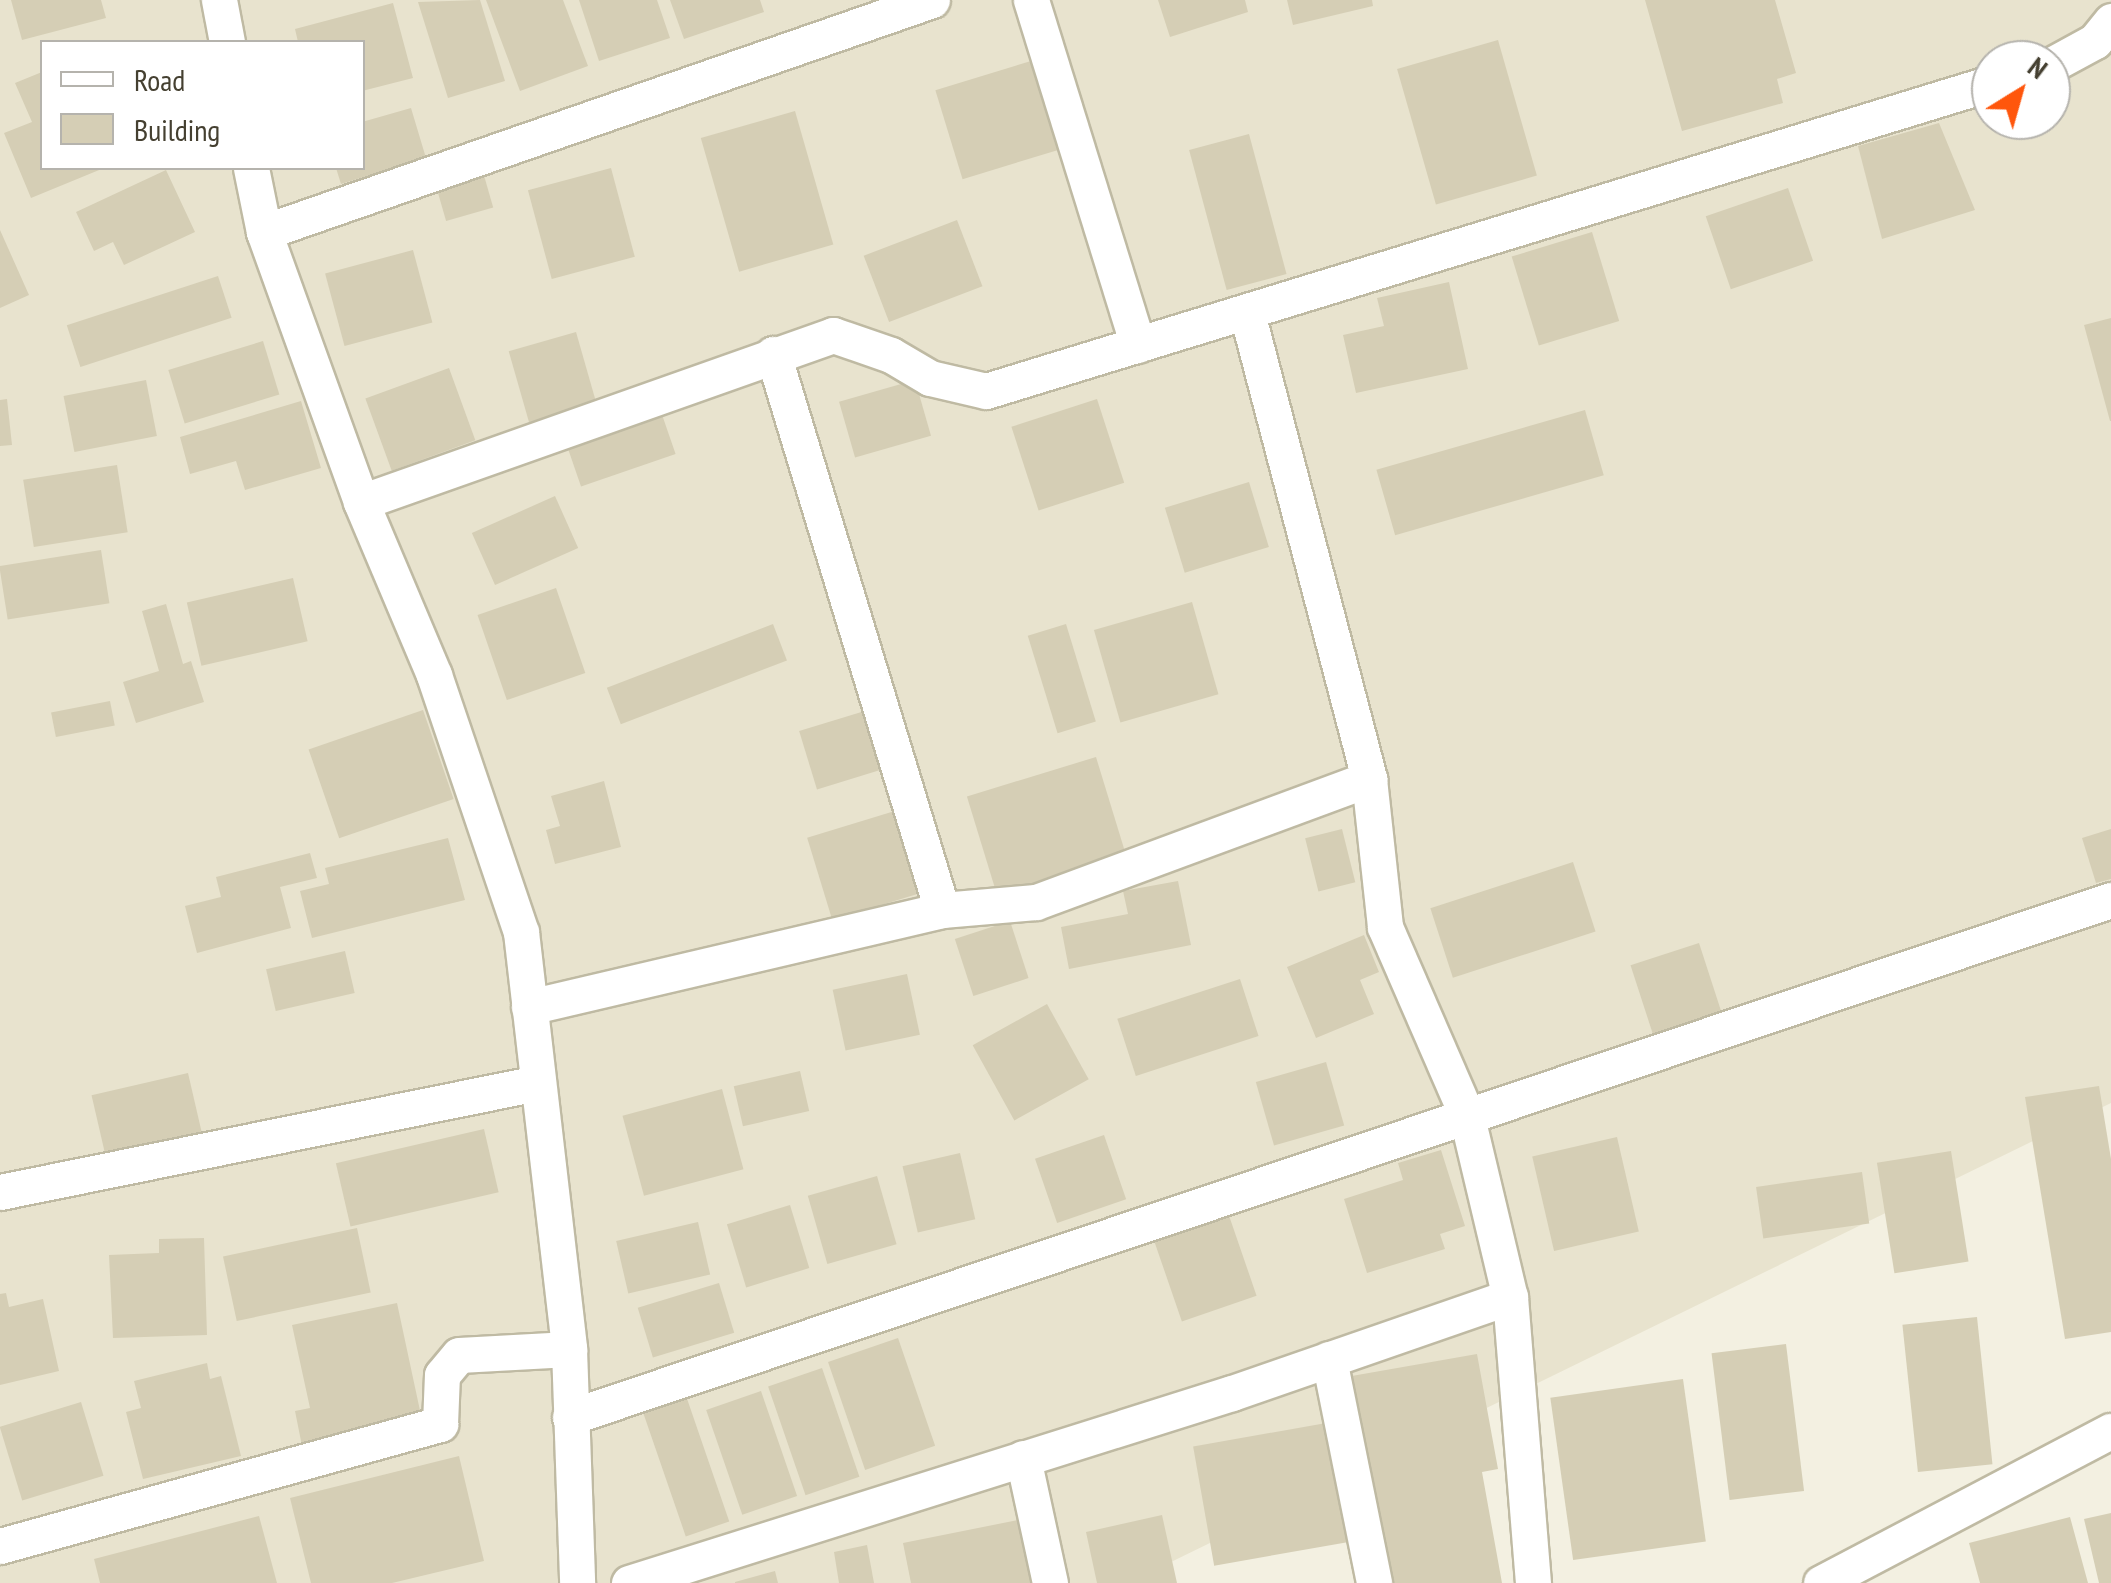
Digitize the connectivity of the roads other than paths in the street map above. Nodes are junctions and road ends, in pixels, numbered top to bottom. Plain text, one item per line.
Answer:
1 (219, 0) edge
2 (932, 0) edge
3 (1031, 0) edge
4 (2100, 0) edge
5 (2111, 18) edge
6 (227, 40) edge
7 (2071, 53) edge
8 (1971, 89) edge
9 (252, 170) edge
10 (264, 232) junction
11 (1247, 312) junction
12 (1138, 345) junction
13 (772, 354) junction
14 (361, 502) junction
15 (1369, 779) junction
16 (2111, 900) edge
17 (942, 910) junction
18 (529, 1007) junction
19 (537, 1083) junction
20 (1466, 1113) junction
21 (0, 1192) edge
22 (1510, 1297) junction
23 (569, 1349) junction
24 (1329, 1358) junction
25 (570, 1416) junction
26 (2111, 1431) edge
27 (1023, 1458) junction
28 (0, 1546) edge
29 (576, 1583) edge
30 (629, 1583) edge
31 (1050, 1583) edge
32 (1374, 1583) edge
33 (1533, 1583) edge
34 (1820, 1583) edge

1 - 6 street
2 - 10 street
3 - 12 street
4 - 5 street
5 - 7 street
8 - 11 street
9 - 10 street
10 - 14 street
11 - 12 street
11 - 15 street
12 - 13 street
13 - 14 street
13 - 17 street
14 - 18 street
15 - 17 street
15 - 20 street
16 - 20 street
17 - 18 street
18 - 19 street
19 - 21 street
19 - 23 street
20 - 22 street
20 - 25 street
22 - 24 street
22 - 33 street
23 - 25 street
23 - 28 street
24 - 27 street
24 - 32 street
25 - 29 street
26 - 34 street
27 - 30 street
27 - 31 street

